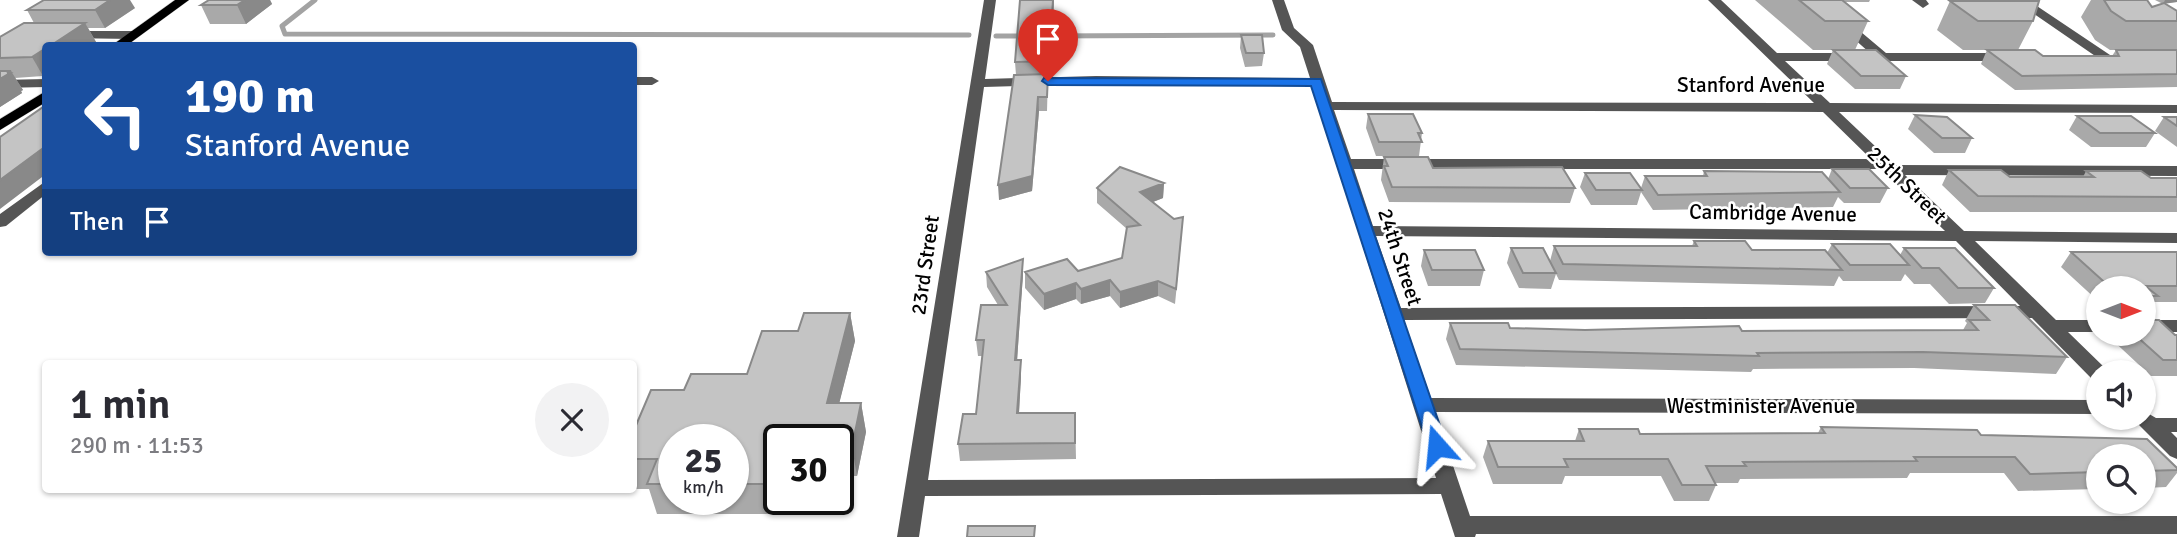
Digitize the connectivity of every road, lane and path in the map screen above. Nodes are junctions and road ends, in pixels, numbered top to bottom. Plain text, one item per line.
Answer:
1 (183, 0) edge
2 (990, 0) edge
3 (1278, 0) edge
4 (1714, 0) edge
5 (1816, 0) edge
6 (2020, 0) edge
7 (132, 35) junction
8 (53, 36) edge
9 (122, 42) edge
10 (1774, 57) junction
11 (1883, 57) junction
12 (2023, 57) edge
13 (2078, 57) edge
14 (637, 81) edge
15 (652, 81) dead end
16 (1317, 82) junction
17 (42, 83) edge
18 (976, 83) junction
19 (0, 84) edge
20 (42, 98) edge
21 (1324, 106) junction
22 (1824, 106) junction
23 (2177, 109) edge
24 (0, 126) edge
25 (1345, 164) junction
26 (1888, 167) junction
27 (2177, 171) edge
28 (42, 189) edge
29 (0, 222) edge
30 (1369, 232) junction
31 (1962, 237) junction
32 (2177, 239) edge
33 (1395, 314) junction
34 (2044, 319) junction
35 (2086, 324) edge
36 (2156, 326) edge
37 (2177, 326) edge
38 (2086, 361) edge
39 (1424, 405) junction
40 (2086, 407) edge
41 (2156, 423) edge
42 (2177, 425) edge
43 (2155, 430) edge
44 (2177, 451) edge
45 (1450, 486) junction
46 (915, 488) junction
47 (2177, 525) edge
48 (1464, 531) edge
49 (908, 537) edge

1 - 7 main road
2 - 18 street, 23rd Street
3 - 16 street, 24th Street
4 - 10 street, 25th Street
5 - 11 street
6 - 13 street
7 - 8 street
7 - 9 main road
10 - 11 street
10 - 22 street, 25th Street
11 - 12 street
14 - 15 street
16 - 18 street
16 - 21 street, 24th Street
17 - 19 street
18 - 46 street, 23rd Street
20 - 24 main road
21 - 22 street, Stanford Avenue
21 - 25 street, 24th Street
22 - 23 street, Stanford Avenue
22 - 26 street, 25th Street
25 - 26 street
25 - 30 street, 24th Street
26 - 27 street
26 - 31 street, 25th Street
28 - 29 street
30 - 31 street, Cambridge Avenue
30 - 33 street, 24th Street
31 - 32 street, Cambridge Avenue
31 - 34 street, 25th Street
33 - 34 street
33 - 39 street, 24th Street
34 - 35 street
34 - 38 street, 25th Street
36 - 37 street
39 - 40 street, Westminister Avenue
39 - 45 street, 24th Street
41 - 42 street
43 - 44 street
45 - 46 street
45 - 48 street, 24th Street
46 - 49 street, 23rd Street
47 - 48 street

